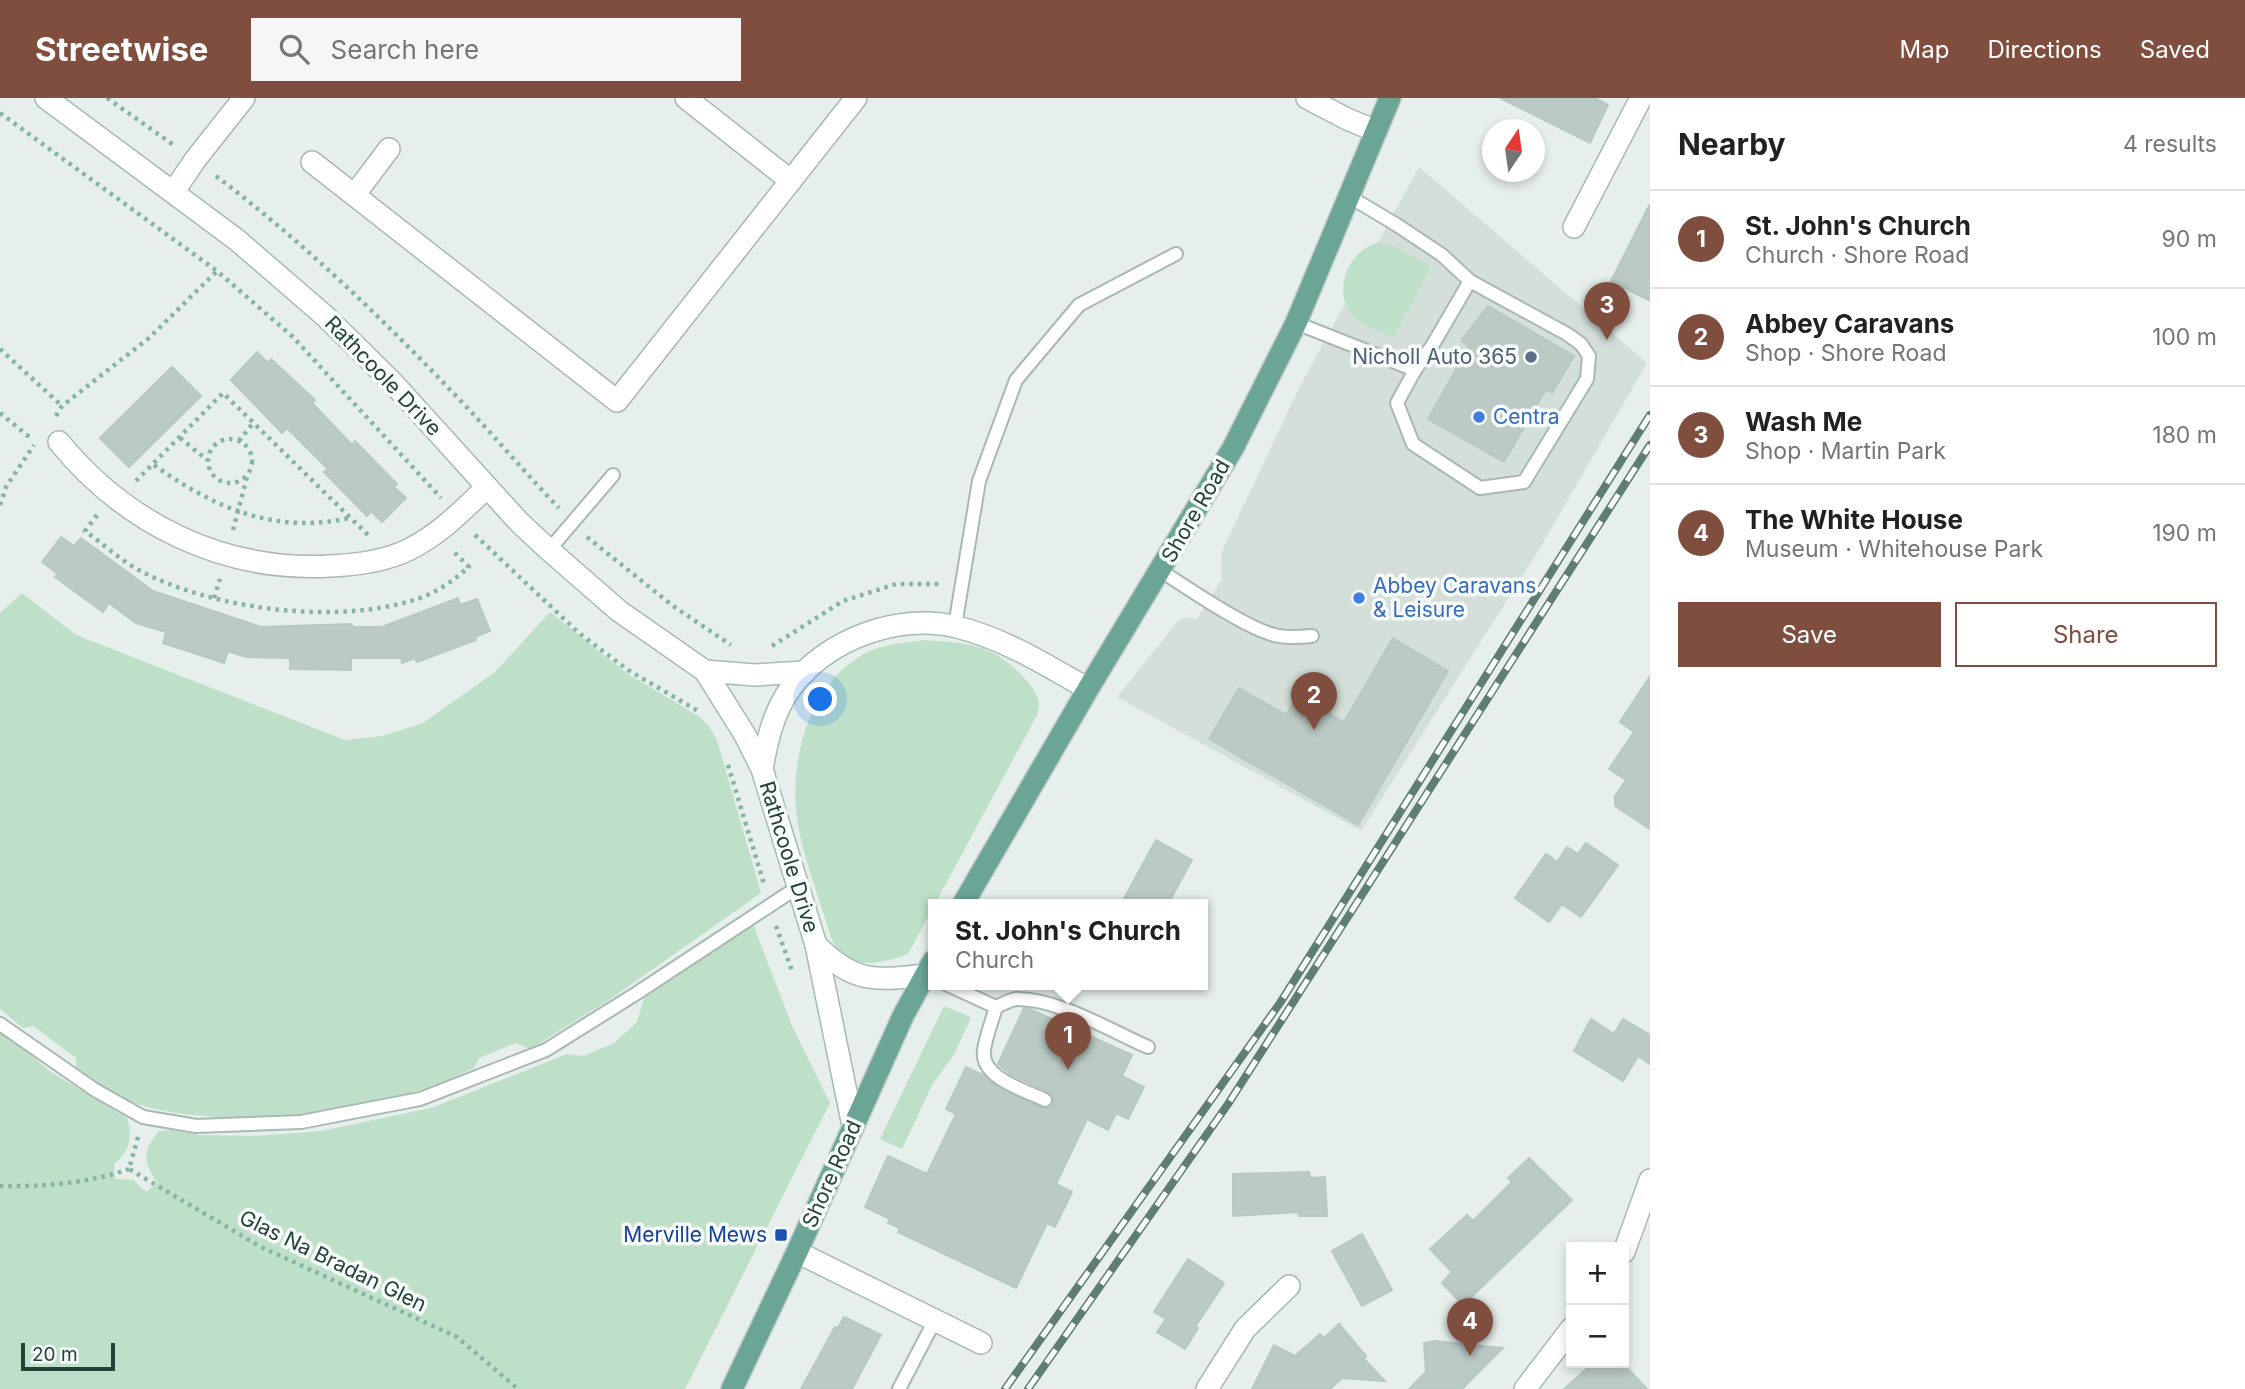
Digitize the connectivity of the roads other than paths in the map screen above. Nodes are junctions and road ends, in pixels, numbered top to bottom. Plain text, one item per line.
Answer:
1 (46, 98) edge
2 (686, 98) edge
3 (856, 98) edge
4 (1307, 98) edge
5 (1390, 98) edge
6 (1641, 98) edge
7 (241, 99) edge
8 (1376, 131) junction
9 (389, 149) dead end
10 (312, 162) dead end
11 (791, 181) junction
12 (174, 191) junction
13 (355, 194) junction
14 (1350, 197) junction
15 (1574, 227) dead end
16 (1176, 254) dead end
17 (1470, 281) junction
18 (1296, 323) junction
19 (1415, 370) junction
20 (50, 433) road end
21 (613, 475) dead end
22 (486, 487) junction
23 (549, 550) junction
24 (1161, 571) junction
25 (955, 626) junction
26 (1312, 636) dead end
27 (705, 671) junction
28 (805, 672) junction
29 (1088, 689) junction
30 (762, 769) junction
31 (797, 887) junction
32 (966, 899) edge
33 (816, 945) junction
34 (928, 972) edge
35 (928, 977) edge
36 (959, 990) edge
37 (996, 1007) junction
38 (0, 1024) edge
39 (1148, 1047) dead end
40 (1045, 1100) dead end
41 (853, 1126) junction
42 (1650, 1180) edge
43 (1628, 1242) edge
44 (797, 1252) junction
45 (1289, 1286) dead end
46 (935, 1320) junction
47 (1566, 1336) edge
48 (981, 1343) dead end
49 (732, 1389) edge
50 (899, 1389) edge
51 (1207, 1389) edge
52 (1525, 1389) edge

1 - 12 street, Rathcoole Drive
2 - 11 street
3 - 11 street
4 - 8 street
5 - 8 main road, Shore Road
6 - 15 street
7 - 12 street
8 - 14 main road, Shore Road
9 - 13 street
10 - 13 street
11 - 13 street
12 - 22 street, Rathcoole Drive
14 - 17 lane
14 - 18 main road, Shore Road
16 - 25 lane
17 - 19 lane
17 - 19 lane
18 - 19 lane
18 - 24 main road, Shore Road
20 - 22 street
21 - 23 lane
22 - 23 street, Rathcoole Drive
23 - 27 street, Rathcoole Drive
24 - 26 lane
24 - 29 main road, Shore Road
25 - 28 street, Rathcoole Drive
25 - 29 street, Rathcoole Drive
27 - 28 street
27 - 30 street, Rathcoole Drive
28 - 30 street, Rathcoole Drive
29 - 32 main road, Shore Road
30 - 31 street, Rathcoole Drive
31 - 33 street, Rathcoole Drive
31 - 38 lane
33 - 34 street, Rathcoole Drive
33 - 41 street, Rathcoole Drive
35 - 41 main road, Shore Road
36 - 37 lane
37 - 39 lane
37 - 40 lane
41 - 44 main road, Shore Road
42 - 43 street
44 - 46 street
44 - 49 main road, Shore Road
45 - 51 street
46 - 48 street
46 - 50 lane
47 - 52 street

